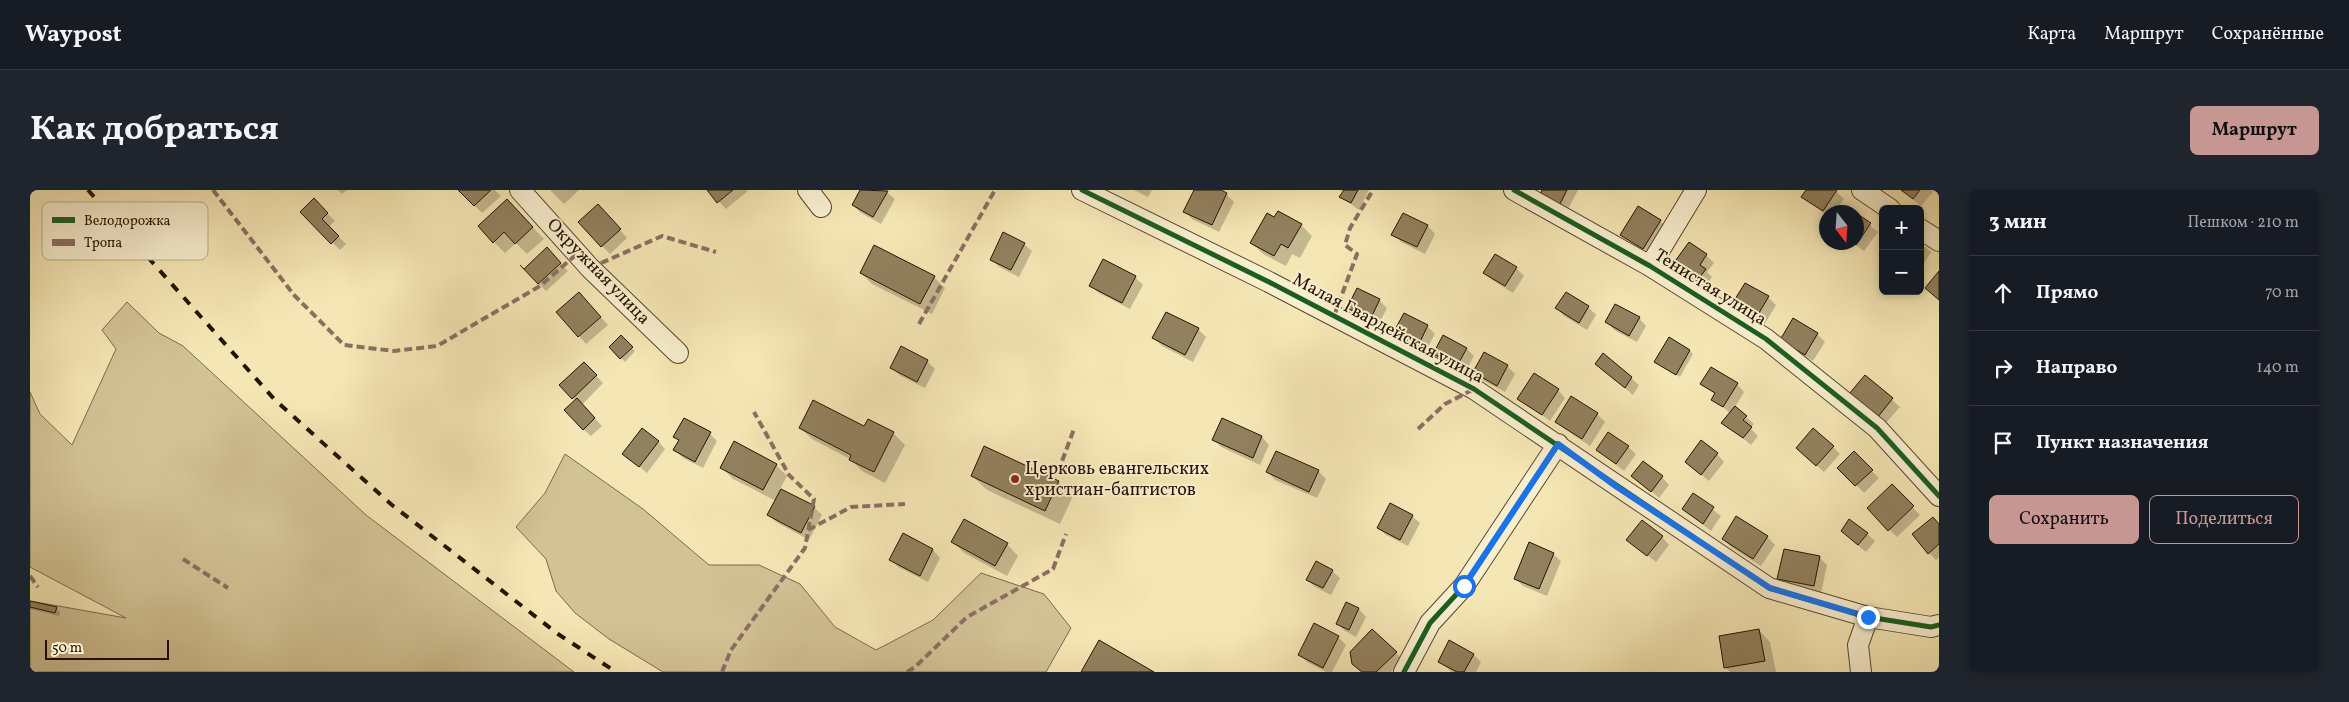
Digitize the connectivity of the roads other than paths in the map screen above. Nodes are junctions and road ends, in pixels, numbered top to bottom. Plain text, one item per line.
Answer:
1 (520, 190) edge
2 (808, 190) edge
3 (1082, 190) edge
4 (1514, 190) edge
5 (1696, 190) edge
6 (1862, 190) edge
7 (1884, 205) edge
8 (821, 207) dead end
9 (1924, 232) edge
10 (1939, 241) edge
11 (1650, 266) junction
12 (678, 353) dead end
13 (1558, 444) junction
14 (1939, 496) edge
15 (1868, 617) junction
16 (1939, 625) edge
17 (1404, 672) edge
18 (1861, 672) edge

1 - 12 street, Окружная улица
2 - 8 street
3 - 13 street, Малая Гвардейская улица
4 - 11 street, Тенистая улица
5 - 11 street
6 - 7 street
9 - 10 street
11 - 14 street, Тенистая улица
13 - 15 street, Малая Гвардейская улица
13 - 17 street
15 - 16 street, Малая Гвардейская улица
15 - 18 street

